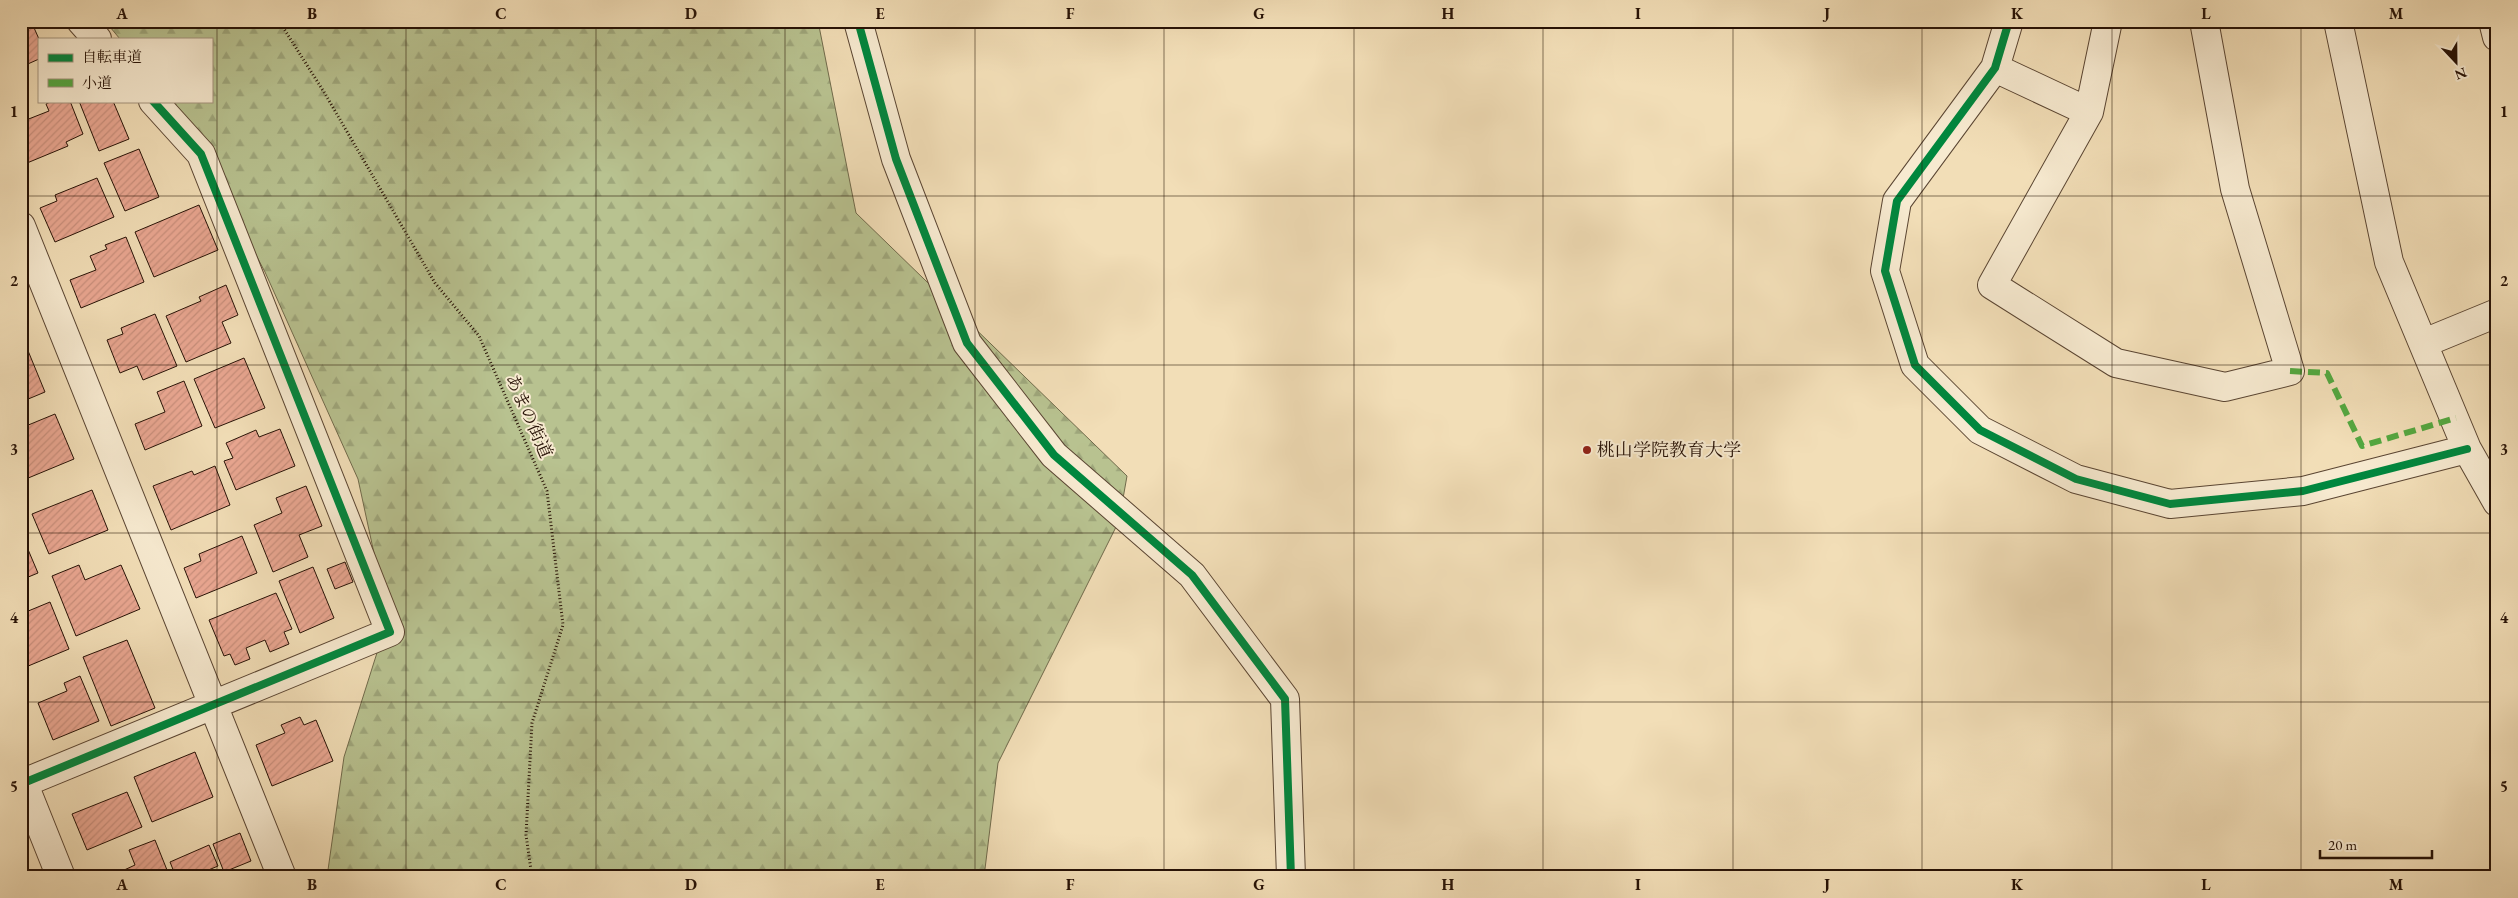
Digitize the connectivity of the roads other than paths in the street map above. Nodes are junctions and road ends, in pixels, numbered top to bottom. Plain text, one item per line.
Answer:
1 (81, 21) edge
2 (858, 21) edge
3 (2009, 21) edge
4 (2108, 21) edge
5 (2204, 21) edge
6 (2338, 21) edge
7 (2494, 21) edge
8 (96, 38) edge
9 (2497, 38) edge
10 (1995, 68) junction
11 (154, 102) edge
12 (2089, 112) junction
13 (21, 226) edge
14 (2497, 313) edge
15 (2424, 343) junction
16 (2467, 449) junction
17 (2497, 502) edge
18 (213, 705) junction
19 (22, 782) edge
20 (61, 877) edge
21 (282, 877) edge
22 (1291, 877) edge

1 - 8 street
2 - 22 street
3 - 10 street
4 - 12 street
5 - 12 street
6 - 15 street
7 - 9 street
10 - 12 street
10 - 16 street
11 - 18 street
13 - 18 street
14 - 15 street
15 - 16 street
16 - 17 street
18 - 19 street
18 - 21 street
19 - 20 street

